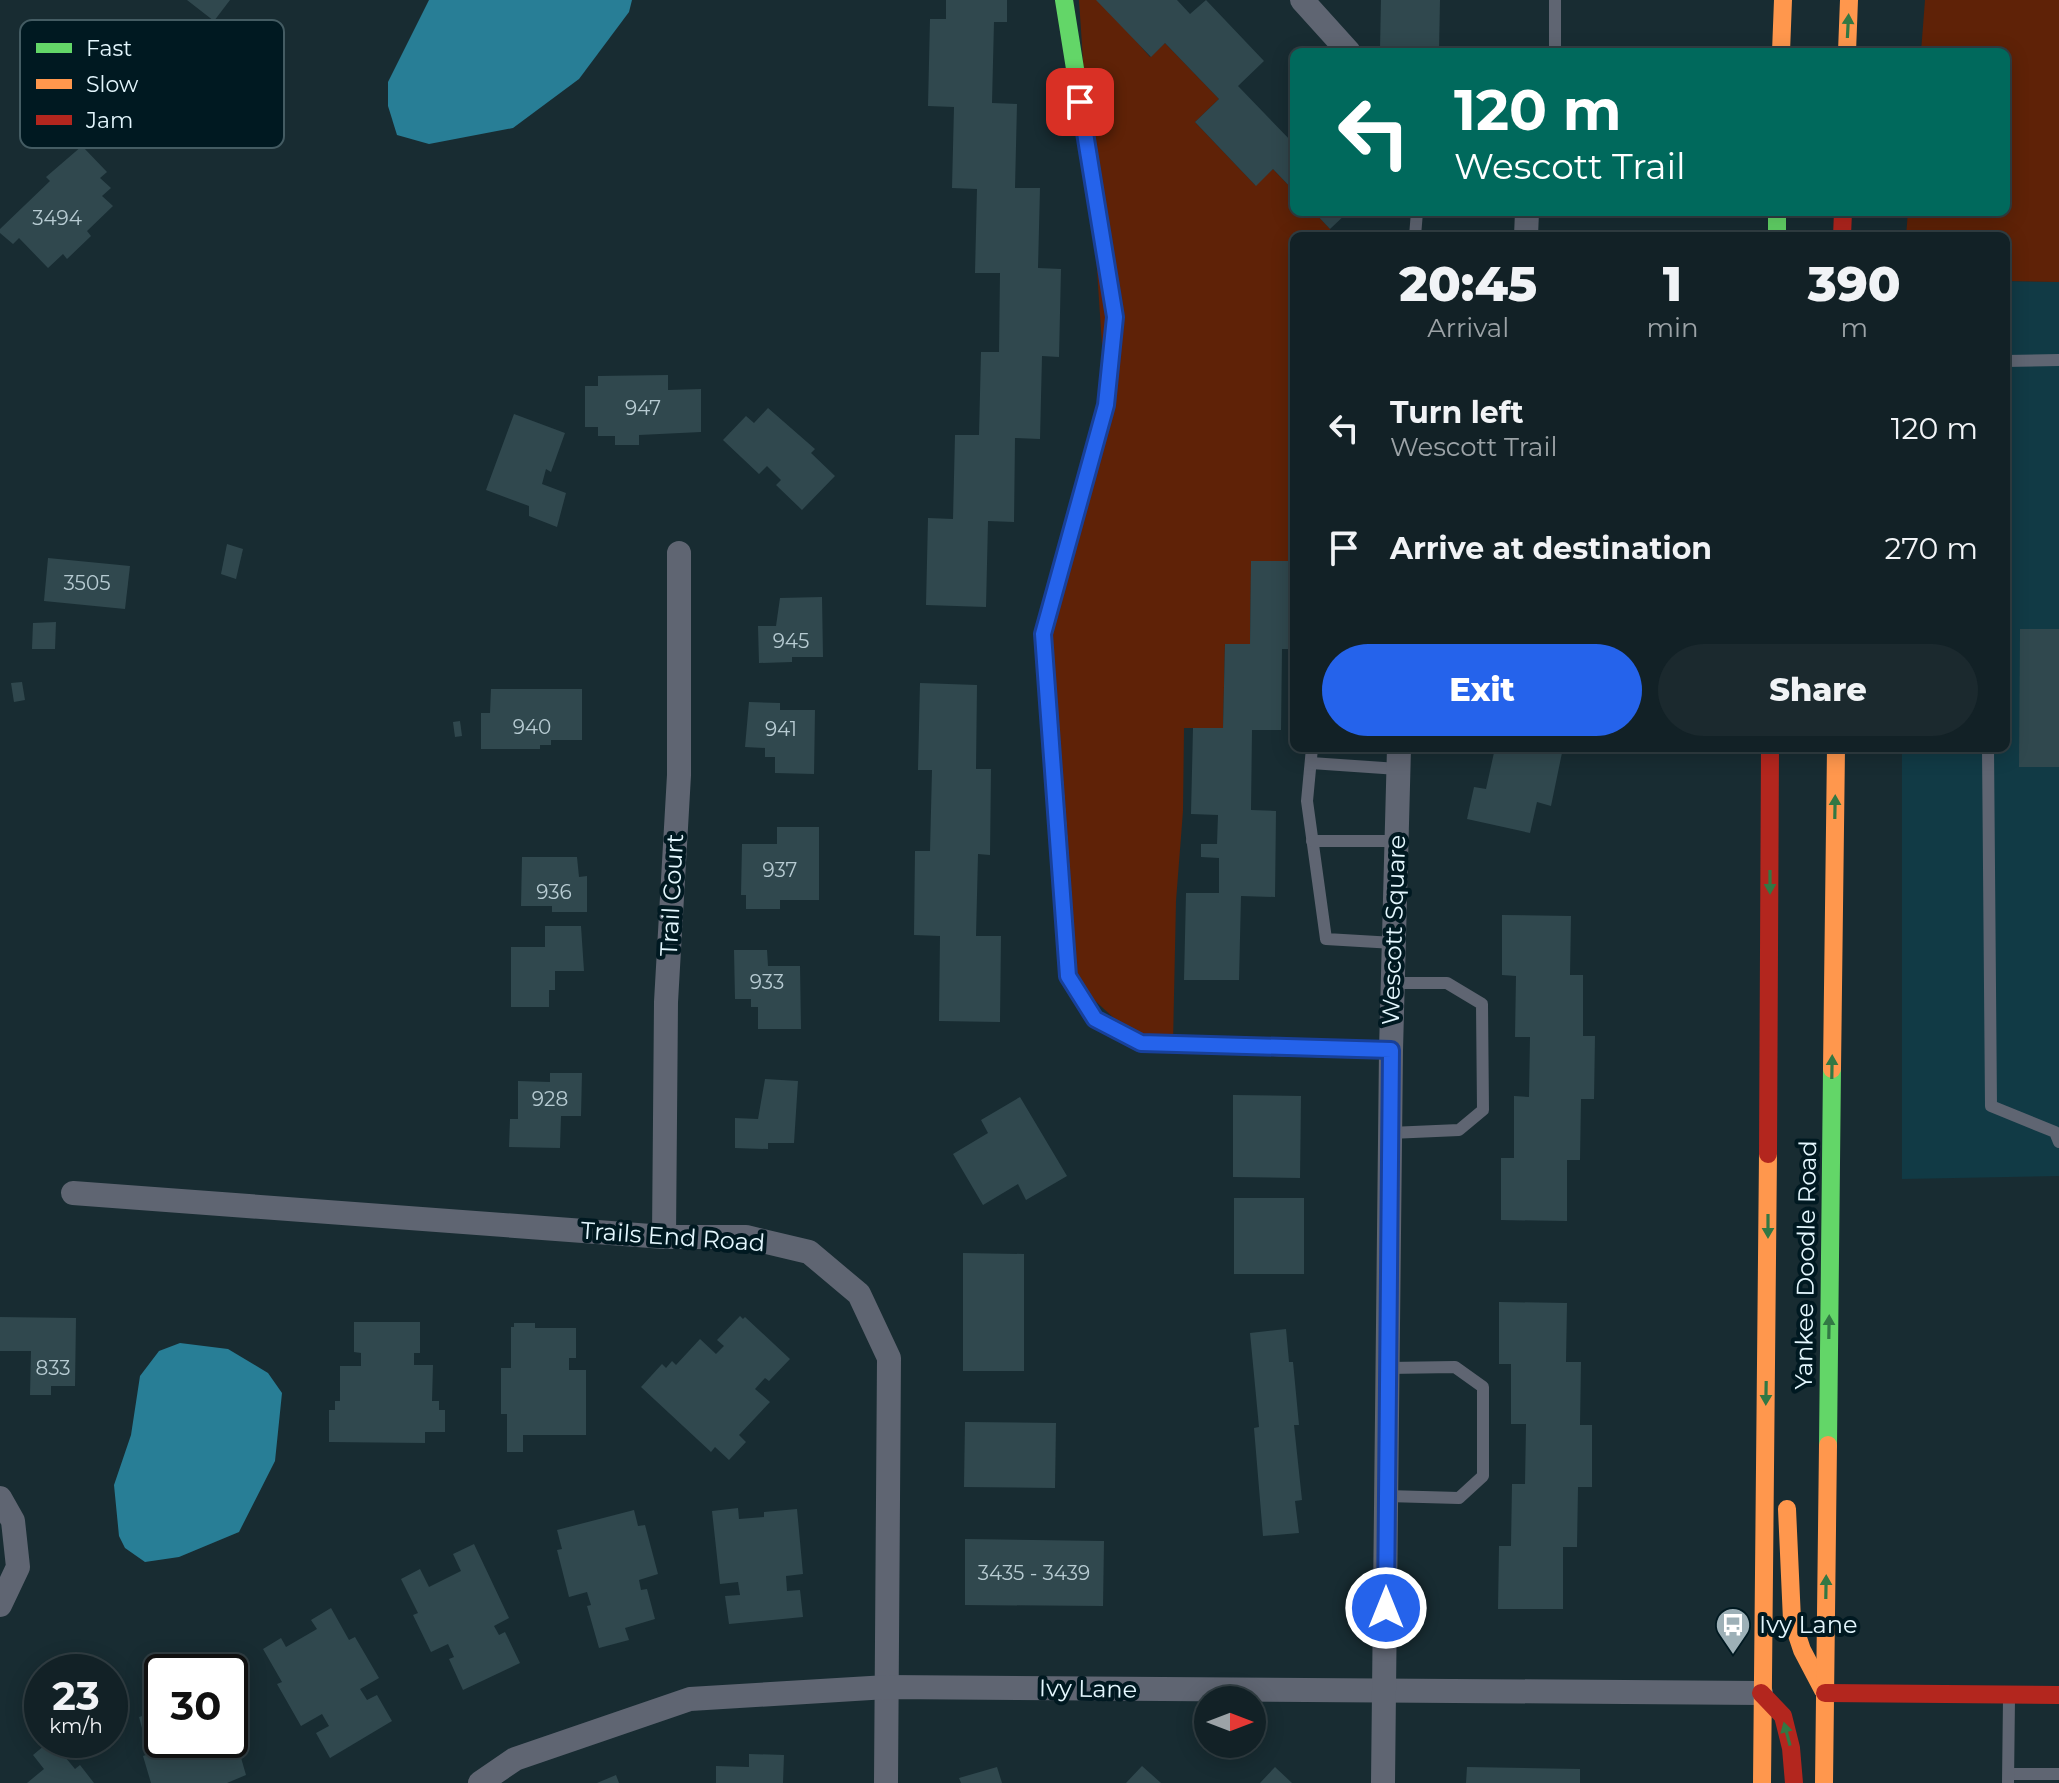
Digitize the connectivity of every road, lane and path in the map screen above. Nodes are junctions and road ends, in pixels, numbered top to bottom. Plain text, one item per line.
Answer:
1 (1064, 0) edge
2 (1302, 0) edge
3 (1555, 0) edge
4 (1783, 0) edge
5 (1849, 0) edge
6 (1321, 10) edge
7 (1346, 48) edge
8 (1555, 48) edge
9 (1781, 48) edge
10 (1847, 48) edge
11 (2059, 360) edge
12 (2010, 361) edge
13 (679, 553) dead end
14 (1312, 752) edge
15 (1770, 752) edge
16 (1836, 752) edge
17 (1988, 752) edge
18 (1398, 758) edge
19 (1311, 763) junction
20 (1312, 841) junction
21 (1396, 841) junction
22 (1394, 943) junction
23 (1392, 983) junction
24 (1391, 1050) junction
25 (1769, 1097) junction
26 (1390, 1133) junction
27 (2059, 1142) edge
28 (73, 1193) dead end
29 (1785, 1215) dead end
30 (664, 1237) junction
31 (1388, 1368) junction
32 (1387, 1496) junction
33 (0, 1498) edge
34 (1787, 1498) dead end
35 (0, 1605) edge
36 (887, 1687) junction
37 (1385, 1692) junction
38 (1761, 1693) junction
39 (1825, 1693) junction
40 (2009, 1694) junction
41 (2059, 1695) edge
42 (2059, 1774) edge
43 (2009, 1778) edge
44 (480, 1783) edge
45 (886, 1783) edge
46 (1383, 1783) edge
47 (1762, 1783) edge
48 (1794, 1783) edge
49 (1824, 1783) edge

1 - 24 main road
2 - 6 street
3 - 8 lane
4 - 9 main road
10 -> 5 main road
6 - 7 street
11 - 12 lane
13 - 30 street, Trail Court
14 - 19 lane
15 -> 25 main road, Yankee Doodle Road
39 -> 16 main road, Yankee Doodle Road
17 - 27 lane
18 - 19 lane
18 - 21 street, Wescott Square
19 - 20 lane
20 - 21 lane
20 - 22 lane
21 - 22 street, Wescott Square
22 - 23 street, Wescott Square
23 - 24 street, Wescott Square
23 - 26 lane
24 - 26 street, Wescott Square
25 - 29 main road
25 -> 38 main road, Yankee Doodle Road
26 - 31 street, Wescott Square
28 - 30 street, Trails End Road
30 - 36 street, Trails End Road
31 - 32 street, Wescott Square
31 - 32 lane
32 - 37 street, Wescott Square
33 - 35 street
34 - 39 main road
36 - 37 street, Ivy Lane
36 - 44 street, Ivy Lane
36 - 45 street, Trails End Road
37 - 38 street, Ivy Lane
37 - 46 street, Wescott Square
38 - 47 main road, Yankee Doodle Road
48 -> 38 main road
39 - 40 main road
39 - 49 main road, Yankee Doodle Road
40 - 41 main road
40 - 43 lane
42 - 43 lane

